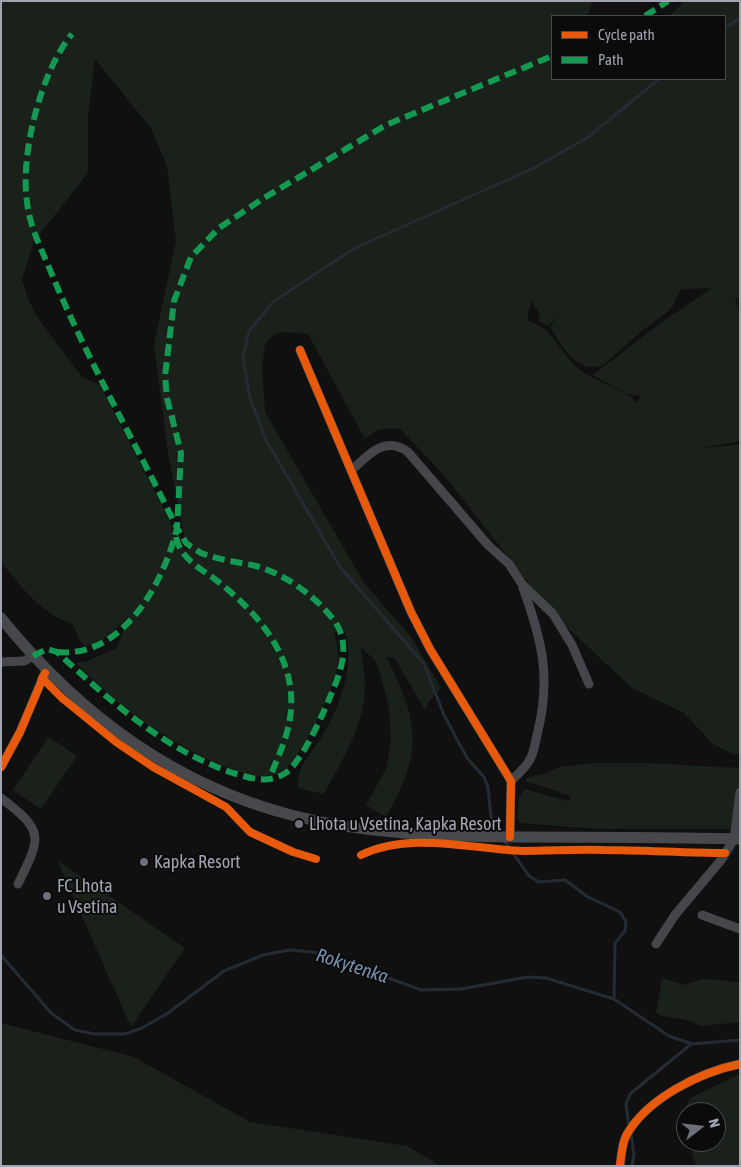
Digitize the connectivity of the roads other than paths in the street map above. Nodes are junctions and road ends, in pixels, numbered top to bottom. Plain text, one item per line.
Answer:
1 (300, 350) dead end
2 (351, 471) junction
3 (522, 584) junction
4 (1, 618) edge
5 (33, 656) junction
6 (1, 662) edge
7 (46, 670) junction
8 (589, 684) dead end
9 (1, 766) edge
10 (511, 781) junction
11 (740, 792) edge
12 (1, 798) edge
13 (509, 837) junction
14 (737, 839) edge
15 (18, 884) dead end
16 (702, 916) dead end
17 (740, 929) edge
18 (656, 944) dead end
19 (740, 1064) edge
20 (620, 1166) edge

1 - 2 street
2 - 3 street
2 - 10 street
3 - 8 street
3 - 10 street
4 - 5 main road
5 - 6 street
5 - 7 main road
7 - 9 street
7 - 13 main road
10 - 13 street
11 - 14 street
12 - 15 street
13 - 14 main road
14 - 18 street
16 - 17 street
19 - 20 street

